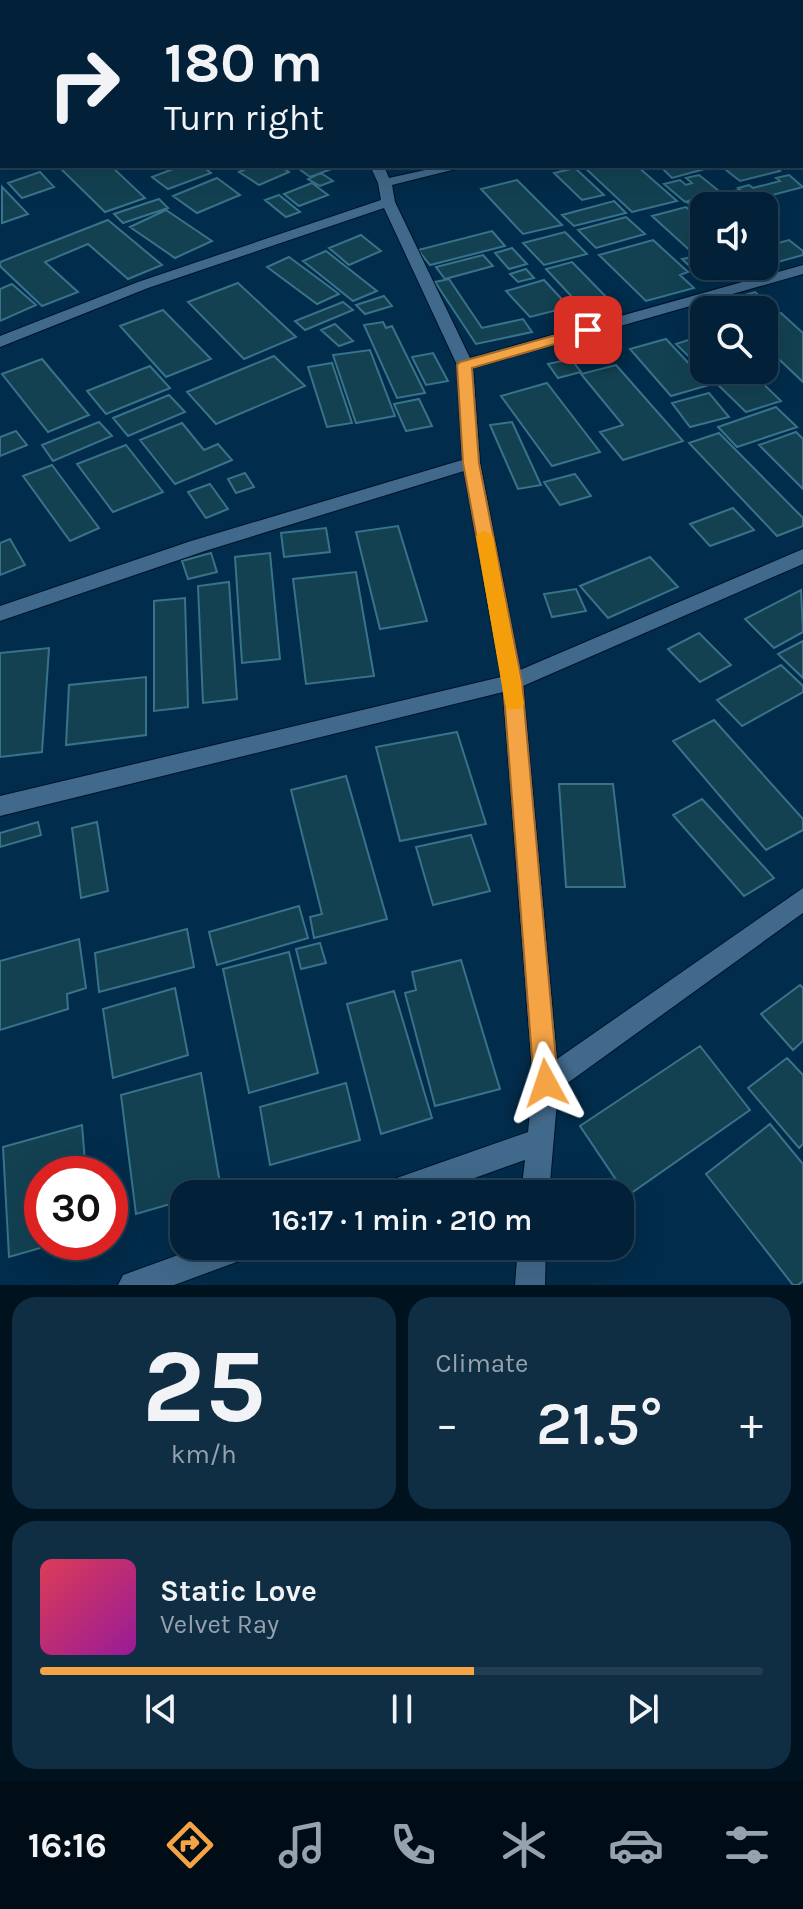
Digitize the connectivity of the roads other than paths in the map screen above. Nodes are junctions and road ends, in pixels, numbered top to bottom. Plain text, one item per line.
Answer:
1 (378, 168) edge
2 (455, 168) edge
3 (386, 192) junction
4 (803, 269) edge
5 (0, 342) edge
6 (465, 365) junction
7 (471, 463) junction
8 (803, 556) edge
9 (0, 614) edge
10 (512, 682) junction
11 (0, 806) edge
12 (803, 899) edge
13 (546, 1083) junction
14 (538, 1142) junction
15 (431, 1180) edge
16 (536, 1180) edge
17 (204, 1260) edge
18 (531, 1260) edge
19 (133, 1285) edge
20 (530, 1285) edge

1 - 3 street
2 - 3 street
3 - 5 street
3 - 6 street
4 - 6 street
6 - 7 street
7 - 9 street
7 - 10 street
8 - 10 street
10 - 11 street
10 - 13 street
12 - 13 street
13 - 14 street
14 - 15 street
14 - 16 street
17 - 19 street
18 - 20 street

